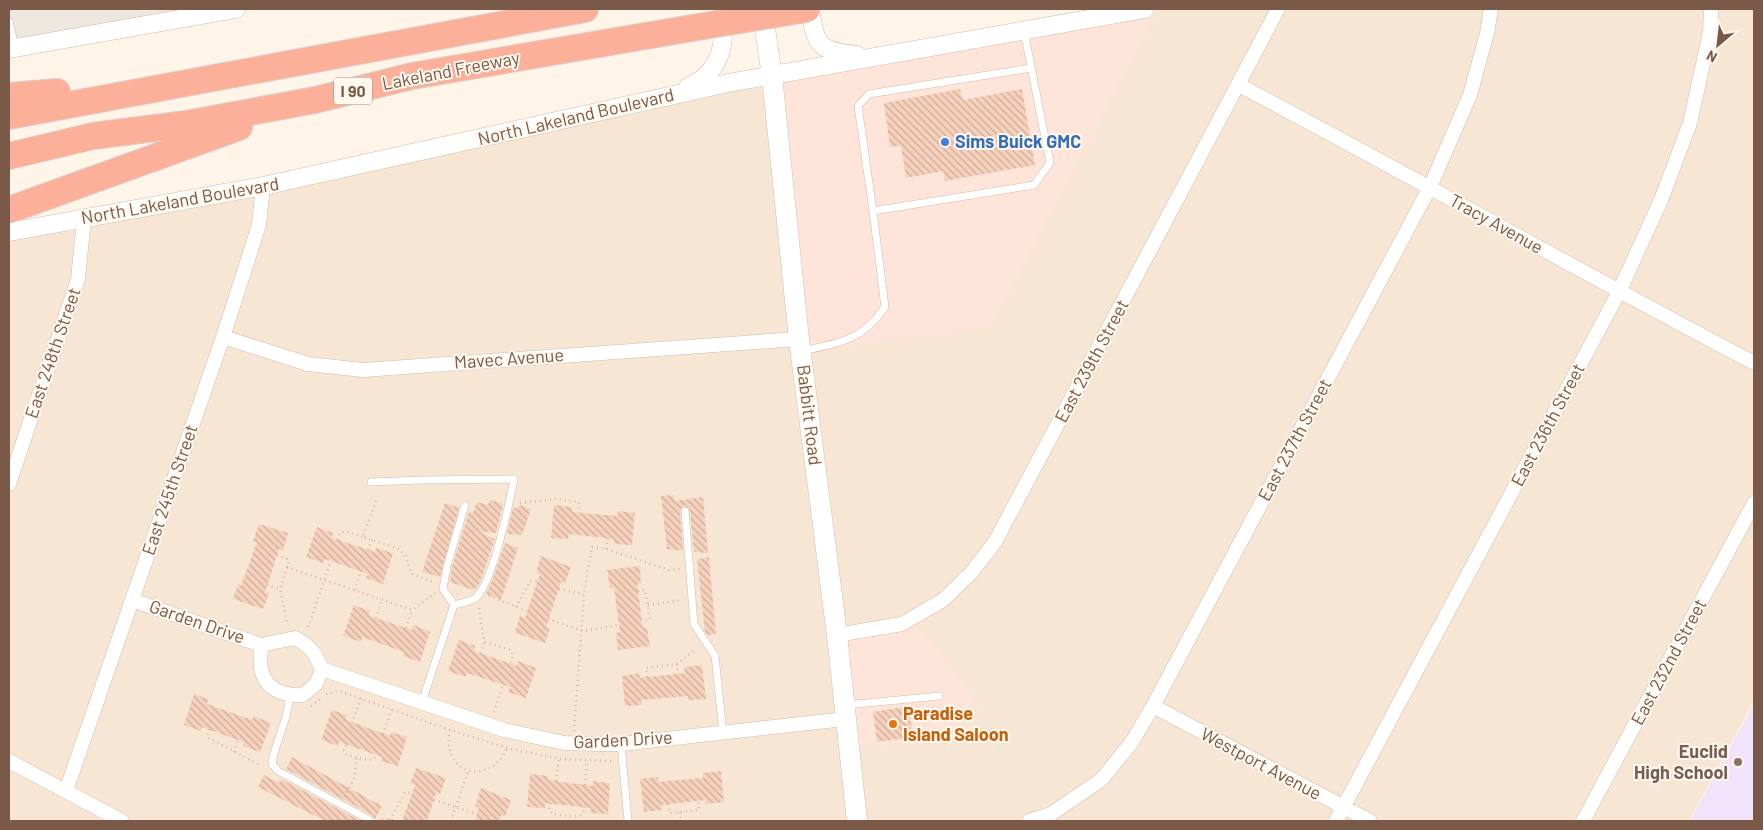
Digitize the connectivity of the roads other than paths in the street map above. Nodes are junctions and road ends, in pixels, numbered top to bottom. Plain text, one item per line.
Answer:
1 (236, 9) edge
2 (585, 9) edge
3 (720, 9) edge
4 (762, 9) edge
5 (808, 9) edge
6 (1146, 9) edge
7 (1278, 9) edge
8 (1491, 9) edge
9 (1712, 9) edge
10 (200, 12) edge
11 (9, 21) edge
12 (1024, 31) junction
13 (12, 48) edge
14 (880, 57) junction
15 (1031, 68) junction
16 (254, 70) junction
17 (772, 76) junction
18 (1238, 85) junction
19 (9, 96) edge
20 (663, 98) junction
21 (315, 100) junction
22 (9, 116) edge
23 (9, 156) edge
24 (263, 186) junction
25 (1430, 187) junction
26 (9, 210) edge
27 (873, 211) junction
28 (84, 219) junction
29 (9, 232) edge
30 (1619, 292) junction
31 (223, 337) junction
32 (800, 345) junction
33 (1754, 363) edge
34 (371, 482) dead end
35 (9, 484) edge
36 (1754, 503) edge
37 (465, 505) dead end
38 (685, 511) dead end
39 (132, 600) junction
40 (454, 606) junction
41 (836, 635) junction
42 (261, 645) junction
43 (322, 669) junction
44 (289, 696) junction
45 (939, 696) dead end
46 (422, 702) junction
47 (1153, 706) junction
48 (844, 712) junction
49 (724, 733) junction
50 (621, 744) junction
51 (9, 761) edge
52 (66, 791) junction
53 (1344, 808) junction
54 (370, 820) edge
55 (122, 821) edge
56 (628, 821) edge
57 (857, 821) edge
58 (1030, 821) edge
59 (1336, 821) edge
60 (1370, 821) edge
61 (1583, 821) edge

1 - 10 street
2 - 16 highway, Lakeland Freeway / I 90
3 - 20 street
4 - 17 main road, Babbitt Road
5 - 14 street
5 - 21 highway, Lakeland Freeway / I 90, bridge
6 - 12 street, North Lakeland Boulevard
7 - 18 street, East 239th Street
8 - 25 street, East 237th Street
9 - 30 street, East 236th Street
10 - 13 street
11 - 13 lane
12 - 14 street, North Lakeland Boulevard
12 - 15 lane
14 - 17 street, North Lakeland Boulevard
15 - 27 lane
15 - 27 lane
16 - 19 highway
16 - 22 highway, Lakeland Freeway / I 90
17 - 20 street, North Lakeland Boulevard
17 - 32 main road, Babbitt Road
18 - 25 street, Tracy Avenue
18 - 41 street, East 239th Street
20 - 24 street, North Lakeland Boulevard
21 - 23 highway, Lakeland Freeway / I 90
21 - 26 highway
24 - 28 street, North Lakeland Boulevard
24 - 31 street, East 245th Street
25 - 30 street, Tracy Avenue
25 - 47 street, East 237th Street
27 - 32 lane
28 - 29 street, North Lakeland Boulevard
28 - 35 street, East 248th Street
30 - 33 street, Tracy Avenue
30 - 53 street, East 236th Street
31 - 32 street, Mavec Avenue
31 - 39 street, East 245th Street
32 - 41 main road, Babbitt Road
34 - 40 lane
36 - 61 street, East 232nd Street
37 - 40 lane
38 - 49 lane
39 - 42 street, Garden Drive
39 - 52 street, East 245th Street
40 - 46 lane
41 - 48 main road, Babbitt Road
42 - 43 street, Garden Drive
42 - 44 street, Garden Drive
43 - 44 street
43 - 46 street, Garden Drive
44 - 54 lane
45 - 48 lane
46 - 50 street, Garden Drive
47 - 53 street, Westport Avenue
47 - 58 street, East 237th Street
48 - 49 street, Garden Drive
48 - 57 main road, Babbitt Road
49 - 50 street, Garden Drive
50 - 56 lane
51 - 52 street
52 - 55 street
53 - 59 street, East 236th Street
53 - 60 street, Westport Avenue

